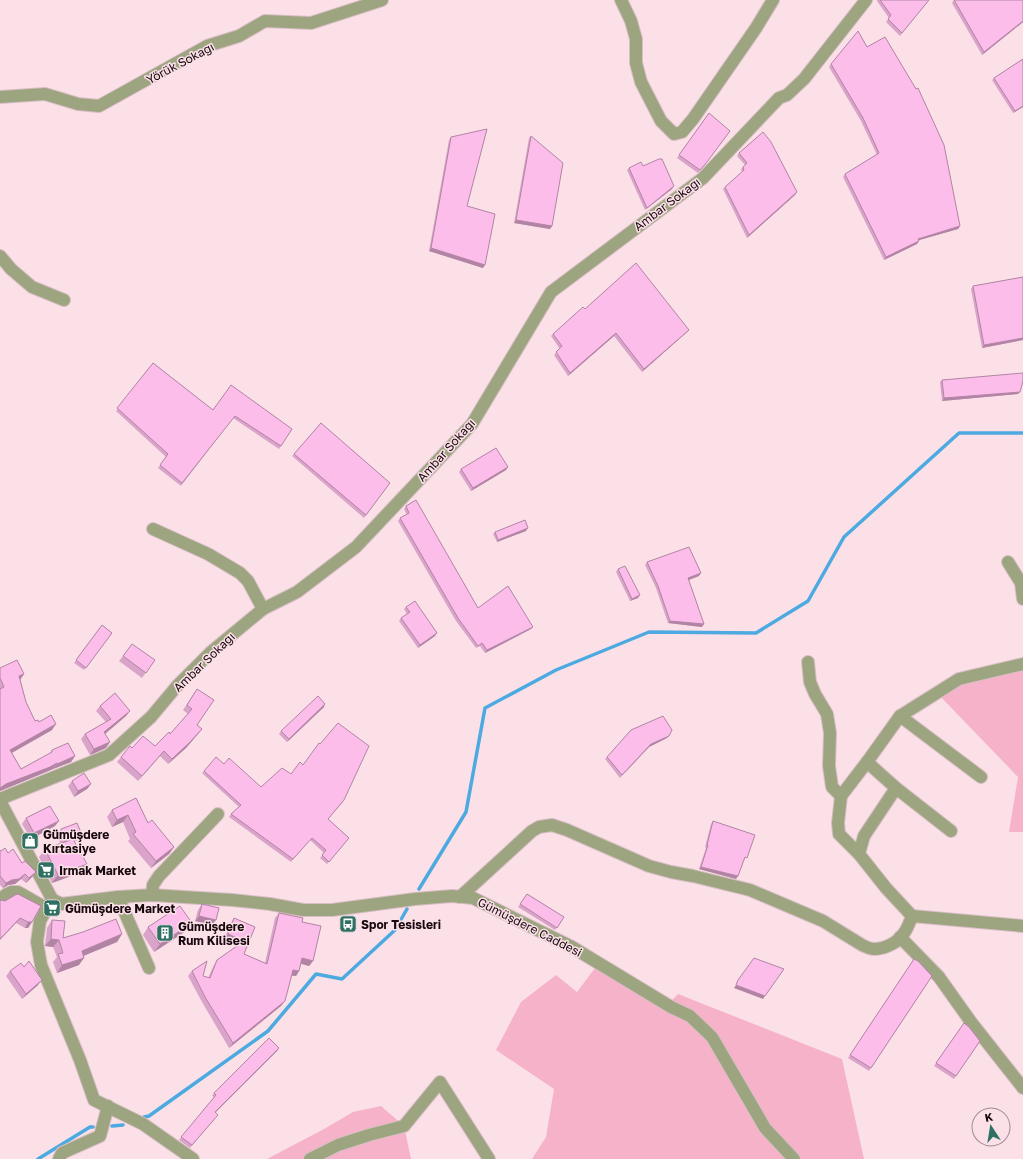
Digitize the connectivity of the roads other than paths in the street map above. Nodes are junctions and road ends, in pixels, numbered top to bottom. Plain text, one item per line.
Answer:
1 (382, 0) edge
2 (621, 0) edge
3 (773, 0) edge
4 (866, 0) edge
5 (0, 97) edge
6 (0, 256) edge
7 (64, 300) dead end
8 (153, 529) dead end
9 (1008, 562) dead end
10 (1023, 599) edge
11 (263, 609) junction
12 (808, 662) dead end
13 (1023, 664) edge
14 (900, 716) junction
15 (867, 762) junction
16 (981, 777) dead end
17 (896, 788) junction
18 (841, 796) junction
19 (0, 800) edge
20 (218, 814) dead end
21 (5, 817) edge
22 (951, 831) dead end
23 (858, 854) junction
24 (152, 895) junction
25 (118, 897) junction
26 (460, 897) junction
27 (0, 899) edge
28 (49, 903) junction
29 (912, 916) junction
30 (1023, 926) edge
31 (900, 937) junction
32 (149, 968) dead end
33 (1023, 1088) edge
34 (108, 1106) junction
35 (59, 1159) edge
36 (193, 1159) edge
37 (310, 1159) edge
38 (489, 1159) edge
39 (794, 1159) edge

1 - 5 street, Yörük Sokağı
2 - 3 street
4 - 11 street, Ambar Sokağı
6 - 7 street
8 - 11 street
9 - 10 street
11 - 19 street, Ambar Sokağı
12 - 18 street
13 - 14 street
14 - 15 street
14 - 16 street
15 - 17 street
15 - 18 street
17 - 22 street
17 - 23 street
18 - 23 street
19 - 21 street
20 - 24 street
21 - 28 street
23 - 29 street
24 - 25 street, Gümüşdere Caddesi
24 - 26 street, Gümüşdere Caddesi
25 - 28 street, Gümüşdere Caddesi
25 - 32 street
26 - 31 street
26 - 39 street, Gümüşdere Caddesi
27 - 28 street, Gümüşdere Caddesi
28 - 34 street
29 - 30 street
29 - 31 street
31 - 33 street
34 - 35 street
34 - 36 street
37 - 38 street

